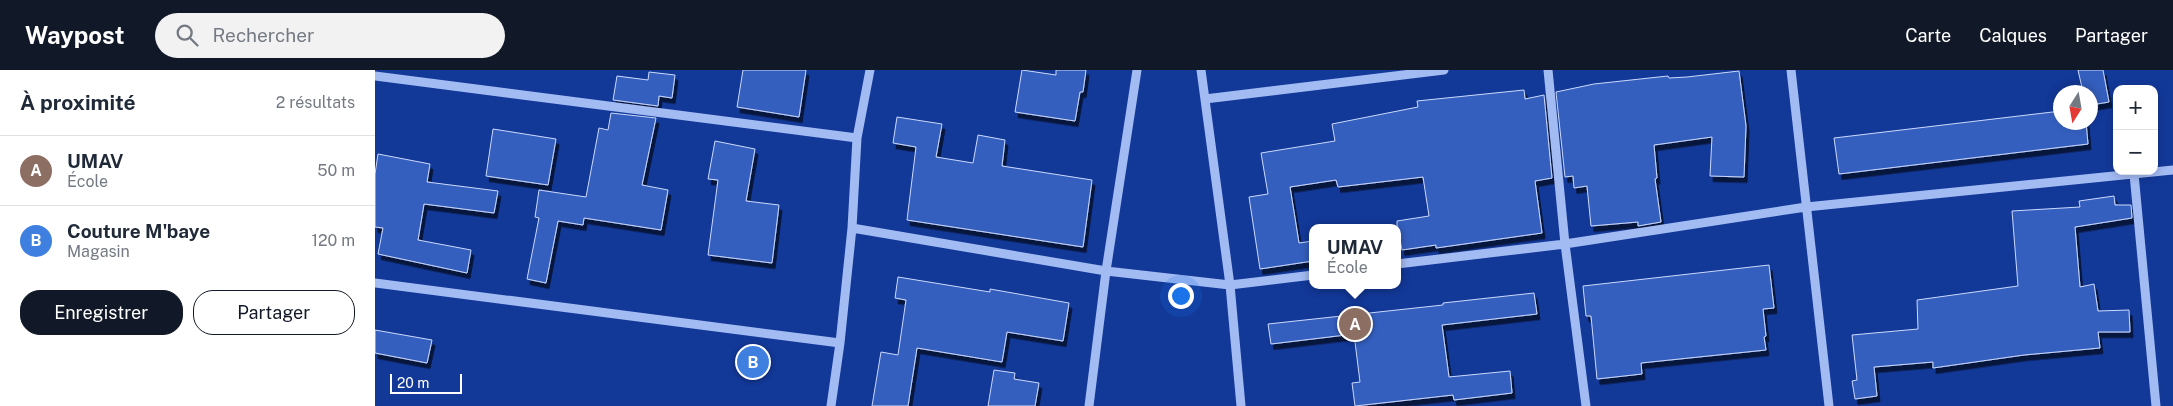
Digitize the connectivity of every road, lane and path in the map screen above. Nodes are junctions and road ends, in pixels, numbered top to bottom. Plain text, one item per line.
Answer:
1 (870, 70) edge
2 (1137, 70) edge
3 (1201, 70) edge
4 (1441, 70) edge
5 (1548, 70) edge
6 (1791, 70) edge
7 (375, 76) edge
8 (1205, 99) junction
9 (857, 138) junction
10 (2173, 170) edge
11 (2158, 172) edge
12 (2124, 175) edge
13 (2134, 175) edge
14 (1806, 206) junction
15 (852, 228) junction
16 (1565, 244) junction
17 (1401, 264) edge
18 (1106, 271) junction
19 (1309, 275) edge
20 (375, 284) edge
21 (1230, 285) junction
22 (840, 343) junction
23 (831, 406) edge
24 (1089, 406) edge
25 (1241, 406) edge
26 (1587, 406) edge
27 (1829, 406) edge
28 (2156, 406) edge

1 - 9 street
2 - 18 street
3 - 8 street
4 - 8 street
5 - 16 street
6 - 14 street
7 - 9 street
8 - 21 street
9 - 15 street
10 - 11 street
12 - 14 street
13 - 28 street
14 - 16 street
14 - 27 street
15 - 18 street
15 - 22 street
16 - 17 street
16 - 26 street
18 - 21 street
18 - 24 street
19 - 21 street
20 - 22 street
21 - 25 street
22 - 23 street

